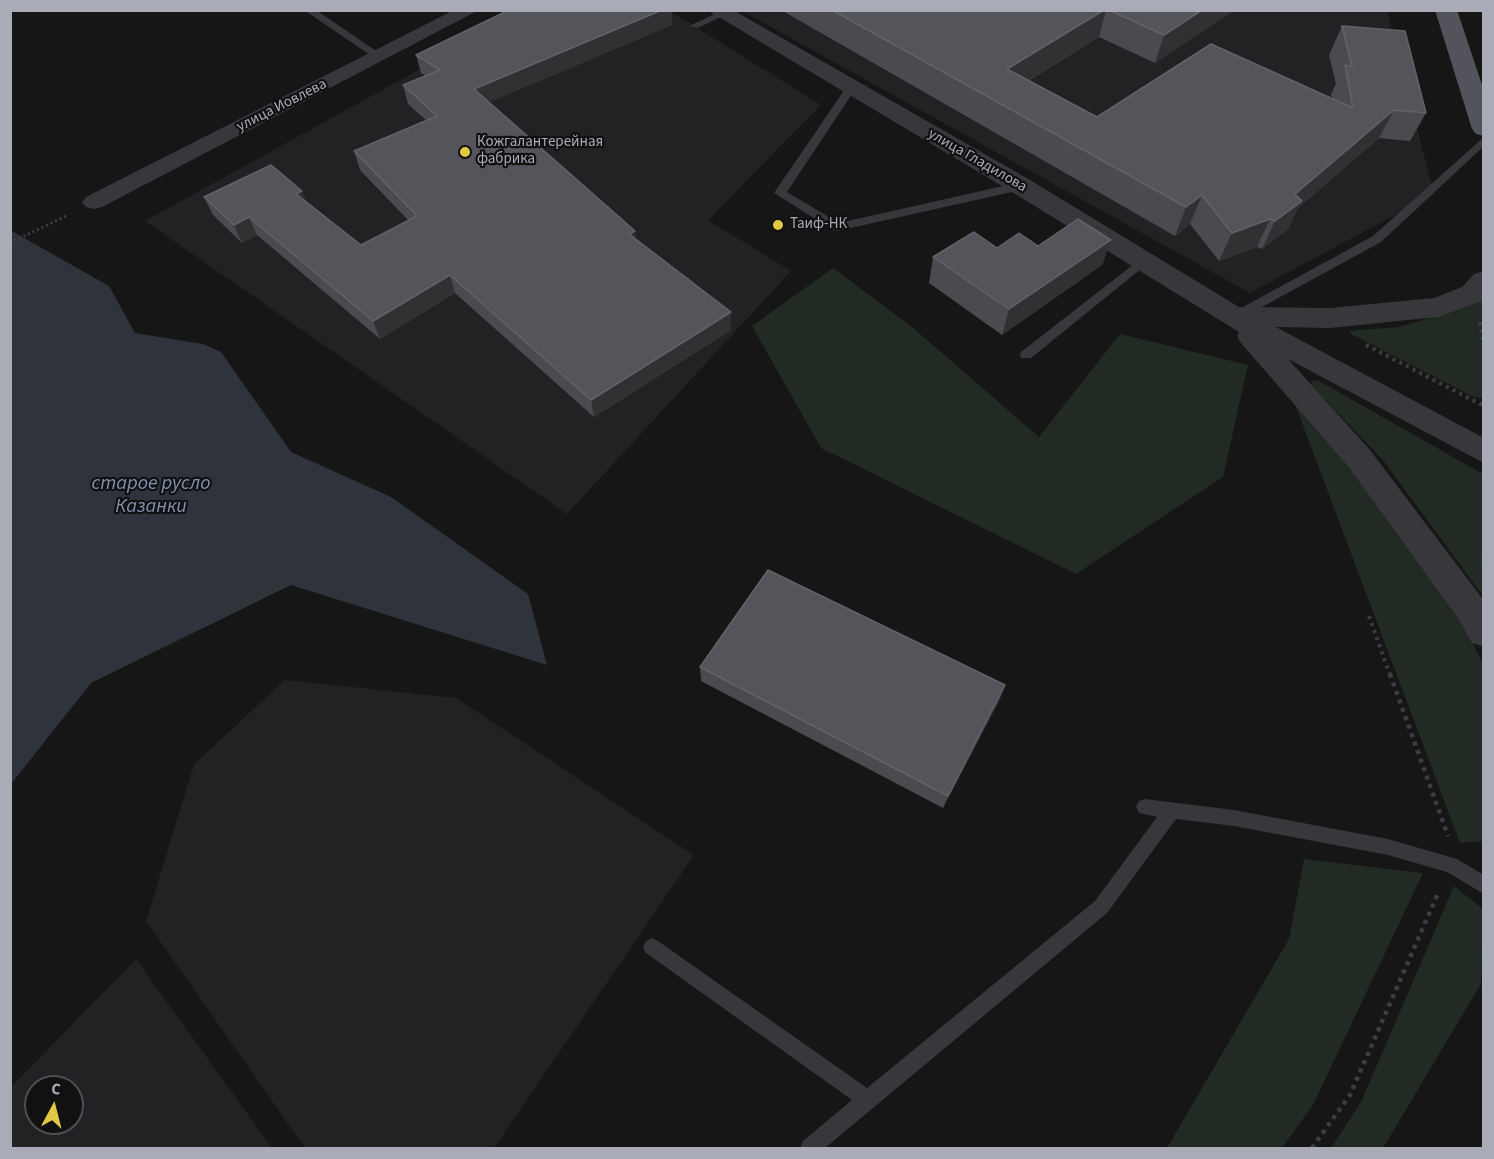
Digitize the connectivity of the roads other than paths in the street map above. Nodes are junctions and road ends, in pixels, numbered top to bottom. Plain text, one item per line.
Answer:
1 (309, 10) edge
2 (470, 10) edge
3 (1446, 10) edge
4 (719, 12) edge
5 (694, 26) dead end
6 (380, 57) junction
7 (851, 88) junction
8 (1484, 129) edge
9 (1484, 140) edge
10 (1021, 186) junction
11 (94, 202) road end
12 (1143, 261) junction
13 (1484, 280) edge
14 (1234, 317) junction
15 (1026, 355) dead end
16 (1484, 452) edge
17 (1484, 633) edge
18 (1145, 807) dead end
19 (1171, 811) junction
20 (1484, 885) edge
21 (652, 947) dead end
22 (868, 1100) junction
23 (810, 1149) edge

1 - 6 lane
2 - 6 street, улица Иовлева
3 - 8 main road
4 - 5 lane
4 - 7 street, улица Гладилова
6 - 11 street, улица Иовлева
7 - 10 street, улица Гладилова
7 - 10 lane
9 - 14 lane
10 - 12 street, улица Гладилова
12 - 14 street, улица Гладилова
12 - 15 lane
13 - 14 street
14 - 16 street
14 - 17 street
18 - 19 lane
19 - 20 lane
19 - 22 lane
21 - 22 lane
22 - 23 lane

